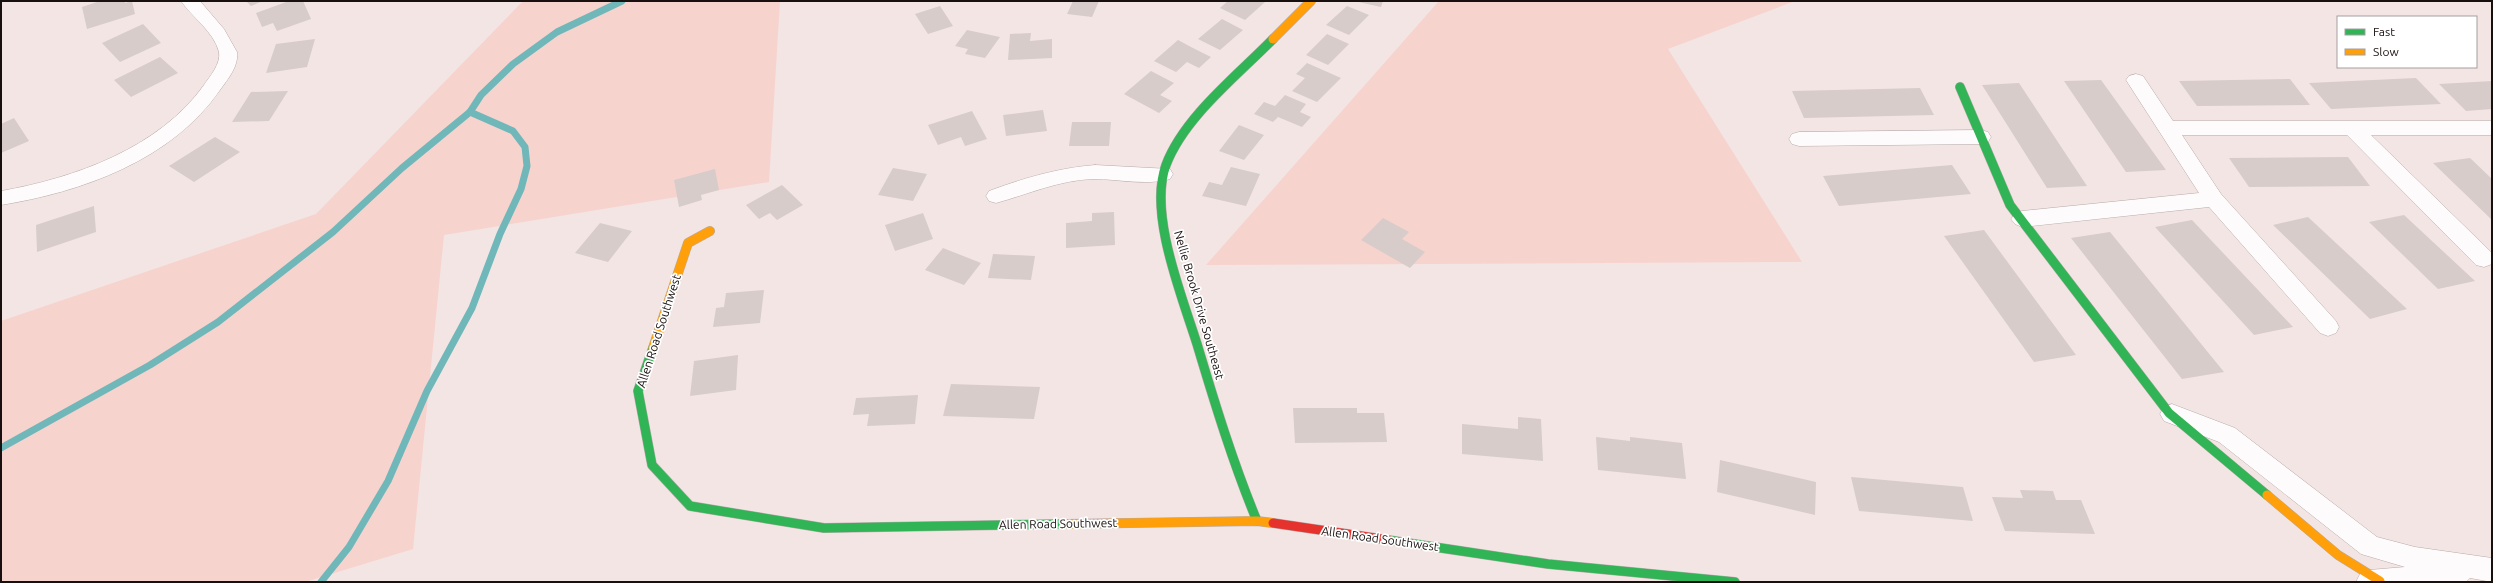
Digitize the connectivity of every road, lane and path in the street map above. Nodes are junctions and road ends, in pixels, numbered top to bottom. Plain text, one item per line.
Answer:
1 (190, 1) edge
2 (1311, 1) edge
3 (2136, 80) dead end
4 (1960, 87) dead end
5 (2168, 128) junction
6 (2352, 128) junction
7 (2492, 128) edge
8 (1981, 137) junction
9 (1799, 140) dead end
10 (1163, 174) junction
11 (996, 196) dead end
12 (1, 198) edge
13 (2214, 199) junction
14 (2022, 220) junction
15 (710, 232) dead end
16 (2484, 259) dead end
17 (2328, 327) dead end
18 (2169, 413) junction
19 (2283, 480) junction
20 (2260, 491) junction
21 (1257, 521) junction
22 (2370, 546) junction
23 (2492, 570) edge
24 (2375, 581) edge
25 (1735, 582) edge

1 - 12 street
2 - 10 street, Nellie Brook Drive Southeast
3 - 5 street
4 - 8 street
5 - 6 street
5 - 13 street
6 - 7 street
6 - 16 street
8 - 9 street
8 - 14 street
10 - 11 street
10 - 21 street, Nellie Brook Drive Southeast
13 - 14 street
13 - 17 street
14 - 18 street
15 - 21 street, Allen Road Southwest
18 - 19 street
18 - 20 street
19 - 20 street
19 - 22 street
20 - 24 street
21 - 25 street, Allen Road Southwest
22 - 23 street
22 - 24 street
23 - 24 street

